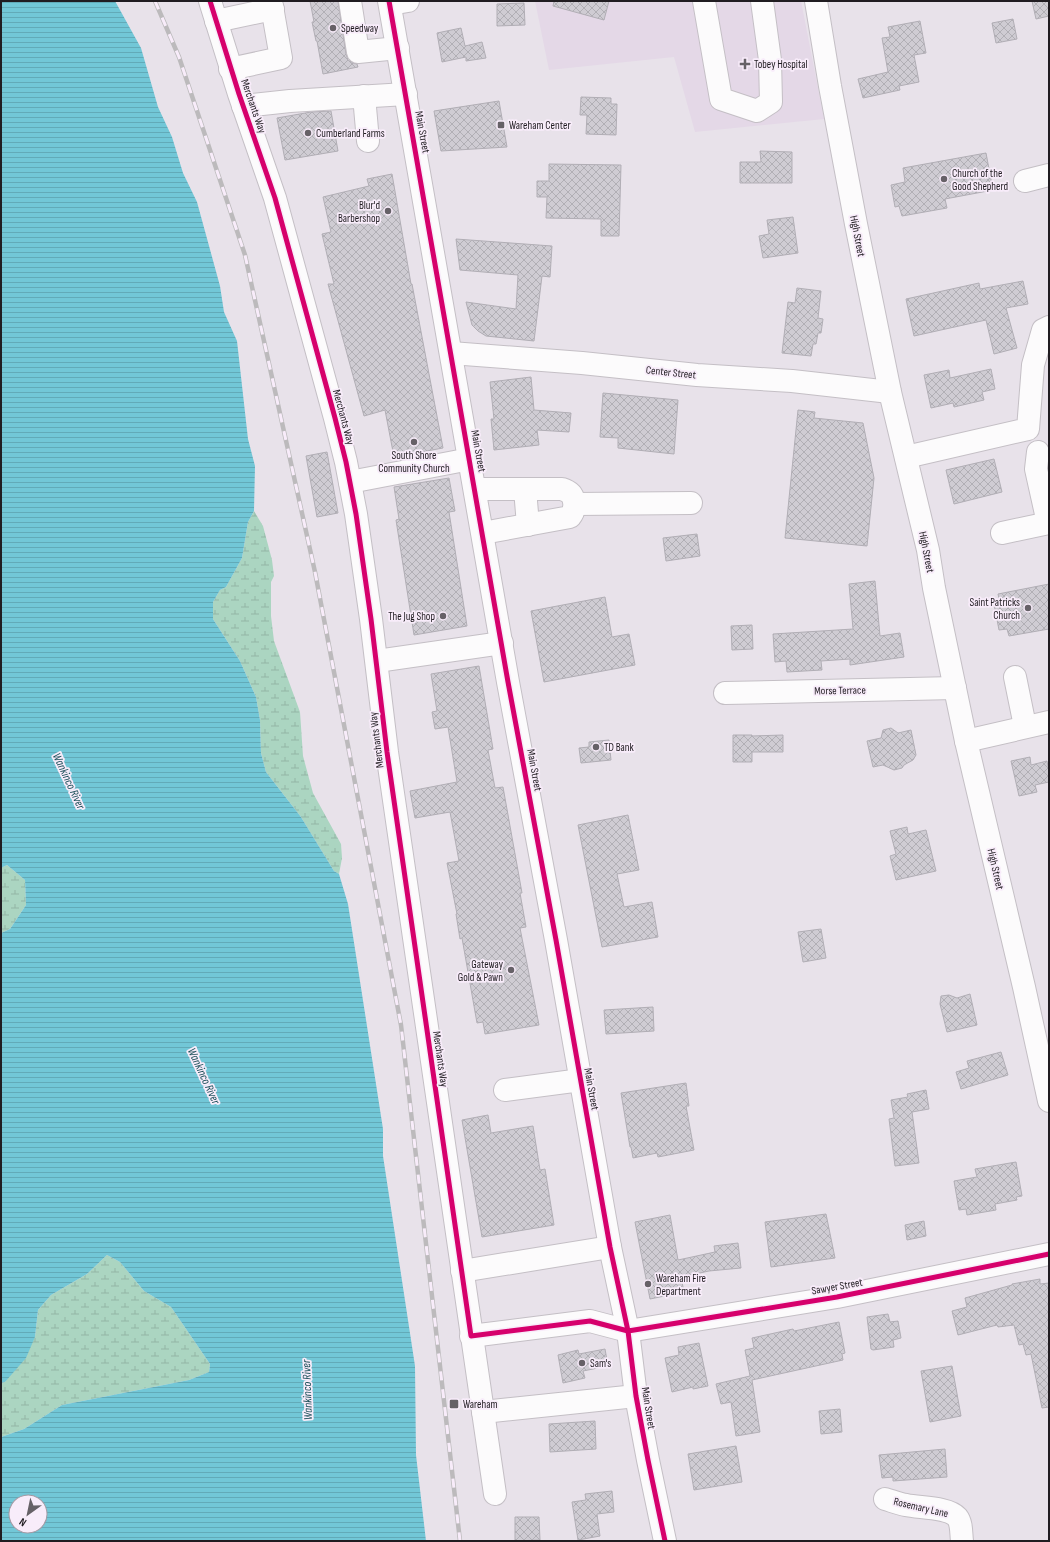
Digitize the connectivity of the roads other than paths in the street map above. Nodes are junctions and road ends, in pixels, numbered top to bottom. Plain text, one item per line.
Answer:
1 (350, 1) edge
2 (704, 1) edge
3 (762, 1) edge
4 (816, 1) edge
5 (396, 2) edge
6 (272, 5) edge
7 (213, 11) edge
8 (398, 48) junction
9 (230, 69) junction
10 (406, 94) junction
11 (364, 96) junction
12 (243, 106) junction
13 (368, 141) dead end
14 (1049, 175) edge
15 (1025, 181) dead end
16 (1049, 327) edge
17 (451, 353) junction
18 (1040, 387) edge
19 (890, 392) junction
20 (1028, 429) junction
21 (1044, 456) edge
22 (906, 457) junction
23 (470, 458) junction
24 (350, 482) junction
25 (475, 489) junction
26 (525, 489) junction
27 (691, 503) dead end
28 (574, 504) junction
29 (1049, 523) edge
30 (528, 525) junction
31 (483, 533) junction
32 (1002, 533) dead end
33 (502, 642) junction
34 (377, 661) junction
35 (1015, 677) dead end
36 (955, 688) junction
37 (725, 693) dead end
38 (1049, 722) edge
39 (1024, 726) junction
40 (966, 741) junction
41 (581, 1080) junction
42 (505, 1090) dead end
43 (1049, 1101) edge
44 (610, 1247) junction
45 (1049, 1254) edge
46 (462, 1271) junction
47 (628, 1331) junction
48 (471, 1336) junction
49 (636, 1396) junction
50 (483, 1412) junction
51 (495, 1494) dead end
52 (885, 1499) dead end
53 (665, 1541) edge
54 (962, 1541) edge

1 - 8 street
2 - 3 street
4 - 19 street, High Street
5 - 8 street, Main Street
6 - 7 street
6 - 9 street
7 - 9 street, Merchants Way
8 - 10 street, Main Street
9 - 12 street, Merchants Way
10 - 11 street
10 - 17 street, Main Street
11 - 12 street
11 - 13 street
12 - 24 street, Merchants Way
14 - 15 street
16 - 18 street
17 - 19 street, Center Street
17 - 23 street, Main Street
18 - 20 street
19 - 22 street, High Street
20 - 21 street
20 - 22 street
21 - 29 street
22 - 36 street, High Street
23 - 24 street
23 - 25 street, Main Street
24 - 34 street, Merchants Way
25 - 26 street
25 - 31 street, Main Street
26 - 28 street
26 - 30 street
27 - 28 street
28 - 30 street
29 - 32 street
30 - 31 street
31 - 33 street, Main Street
33 - 34 street
33 - 41 street, Main Street
34 - 46 street, Merchants Way
35 - 39 street
36 - 37 street, Morse Terrace
36 - 40 street, High Street
38 - 39 street
39 - 40 street
40 - 43 street, High Street
41 - 42 street
41 - 44 street, Main Street
44 - 46 street
44 - 47 street, Main Street
45 - 47 street, Sawyer Street
46 - 48 street, Merchants Way
47 - 48 street
47 - 49 street, Main Street
48 - 50 street, Merchants Way
49 - 50 street
49 - 53 street, Main Street
50 - 51 street, Merchants Way
52 - 54 street, Rosemary Lane

